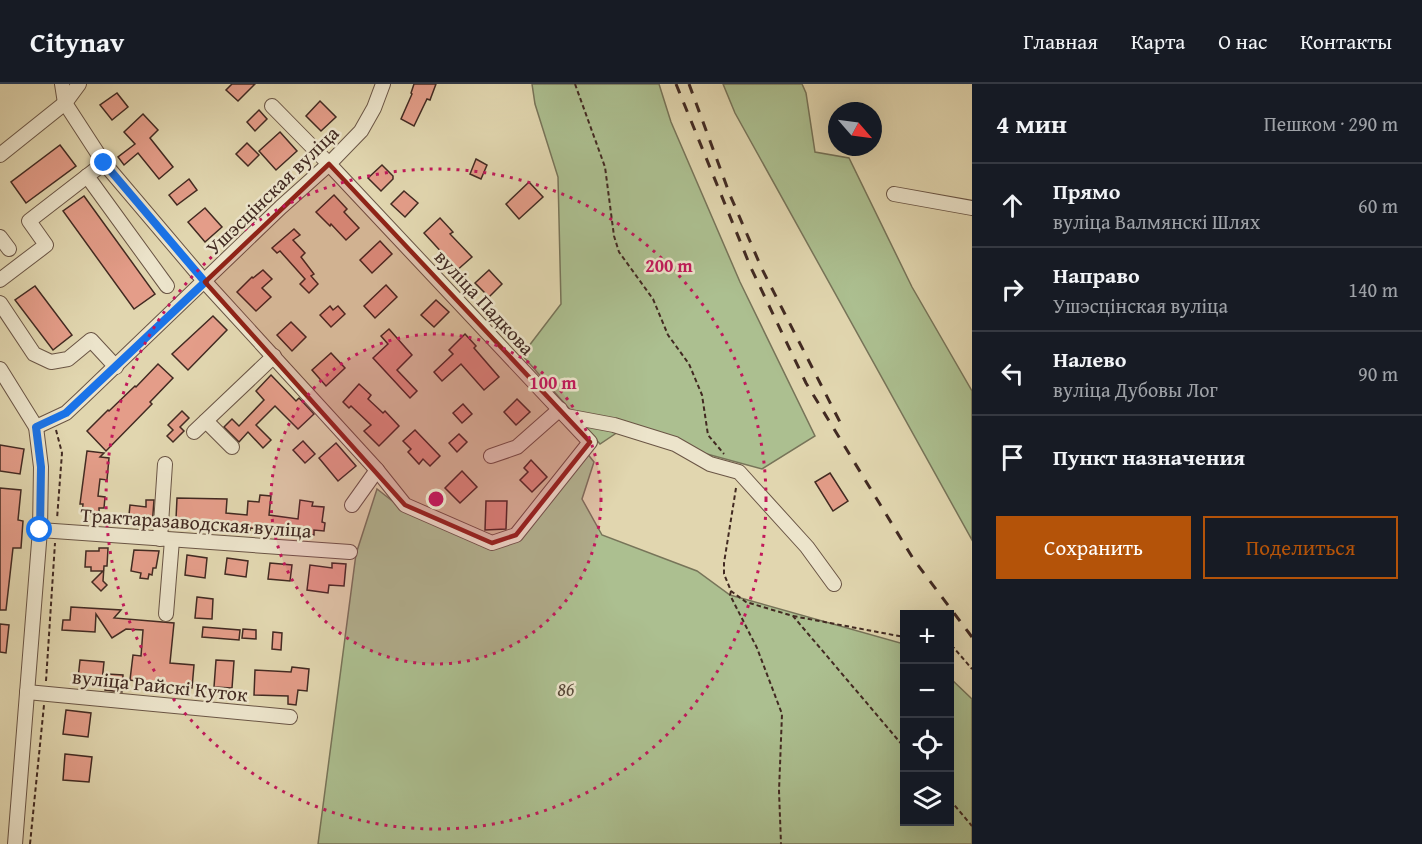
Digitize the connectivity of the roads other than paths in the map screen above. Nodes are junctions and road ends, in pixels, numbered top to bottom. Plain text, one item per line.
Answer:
1 (62, 84) edge
2 (79, 84) edge
3 (382, 84) edge
4 (65, 103) junction
5 (272, 106) dead end
6 (0, 155) edge
7 (104, 163) junction
8 (329, 164) junction
9 (87, 176) junction
10 (894, 195) dead end
11 (972, 208) edge
12 (0, 237) edge
13 (9, 249) dead end
14 (0, 280) edge
15 (205, 282) junction
16 (167, 286) dead end
17 (0, 303) edge
18 (274, 356) junction
19 (116, 367) junction
20 (0, 369) edge
21 (563, 413) junction
22 (206, 421) junction
23 (36, 427) junction
24 (194, 432) dead end
25 (232, 447) dead end
26 (491, 456) dead end
27 (165, 464) dead end
28 (377, 470) junction
29 (352, 506) dead end
30 (40, 530) junction
31 (166, 539) junction
32 (350, 552) dead end
33 (834, 584) dead end
34 (166, 614) dead end
35 (27, 692) junction
36 (290, 717) dead end
37 (15, 844) edge

1 - 4 street
2 - 4 street
3 - 8 street, Ушэсцінская вуліца
4 - 6 street
4 - 7 street, вуліца Падкова
5 - 8 street, вуліца Падкова
7 - 9 street
7 - 15 street, вуліца Падкова
8 - 15 street, Ушэсцінская вуліца
8 - 21 street, вуліца Падкова
9 - 14 street
9 - 16 street
10 - 11 street
12 - 13 street
15 - 18 street, вуліца Падкова
15 - 19 street, Ушэсцінская вуліца
17 - 19 street
18 - 22 street
18 - 28 street, вуліца Падкова
19 - 23 street, Ушэсцінская вуліца
20 - 23 street
21 - 26 street
21 - 28 street, вуліца Падкова
21 - 33 street
22 - 24 street
22 - 25 street
23 - 30 street
27 - 31 street
28 - 29 street
30 - 31 street, Трактаразаводская вуліца
30 - 35 street
31 - 32 street, Трактаразаводская вуліца
31 - 34 street
35 - 36 street, вуліца Райскі Куток
35 - 37 street

